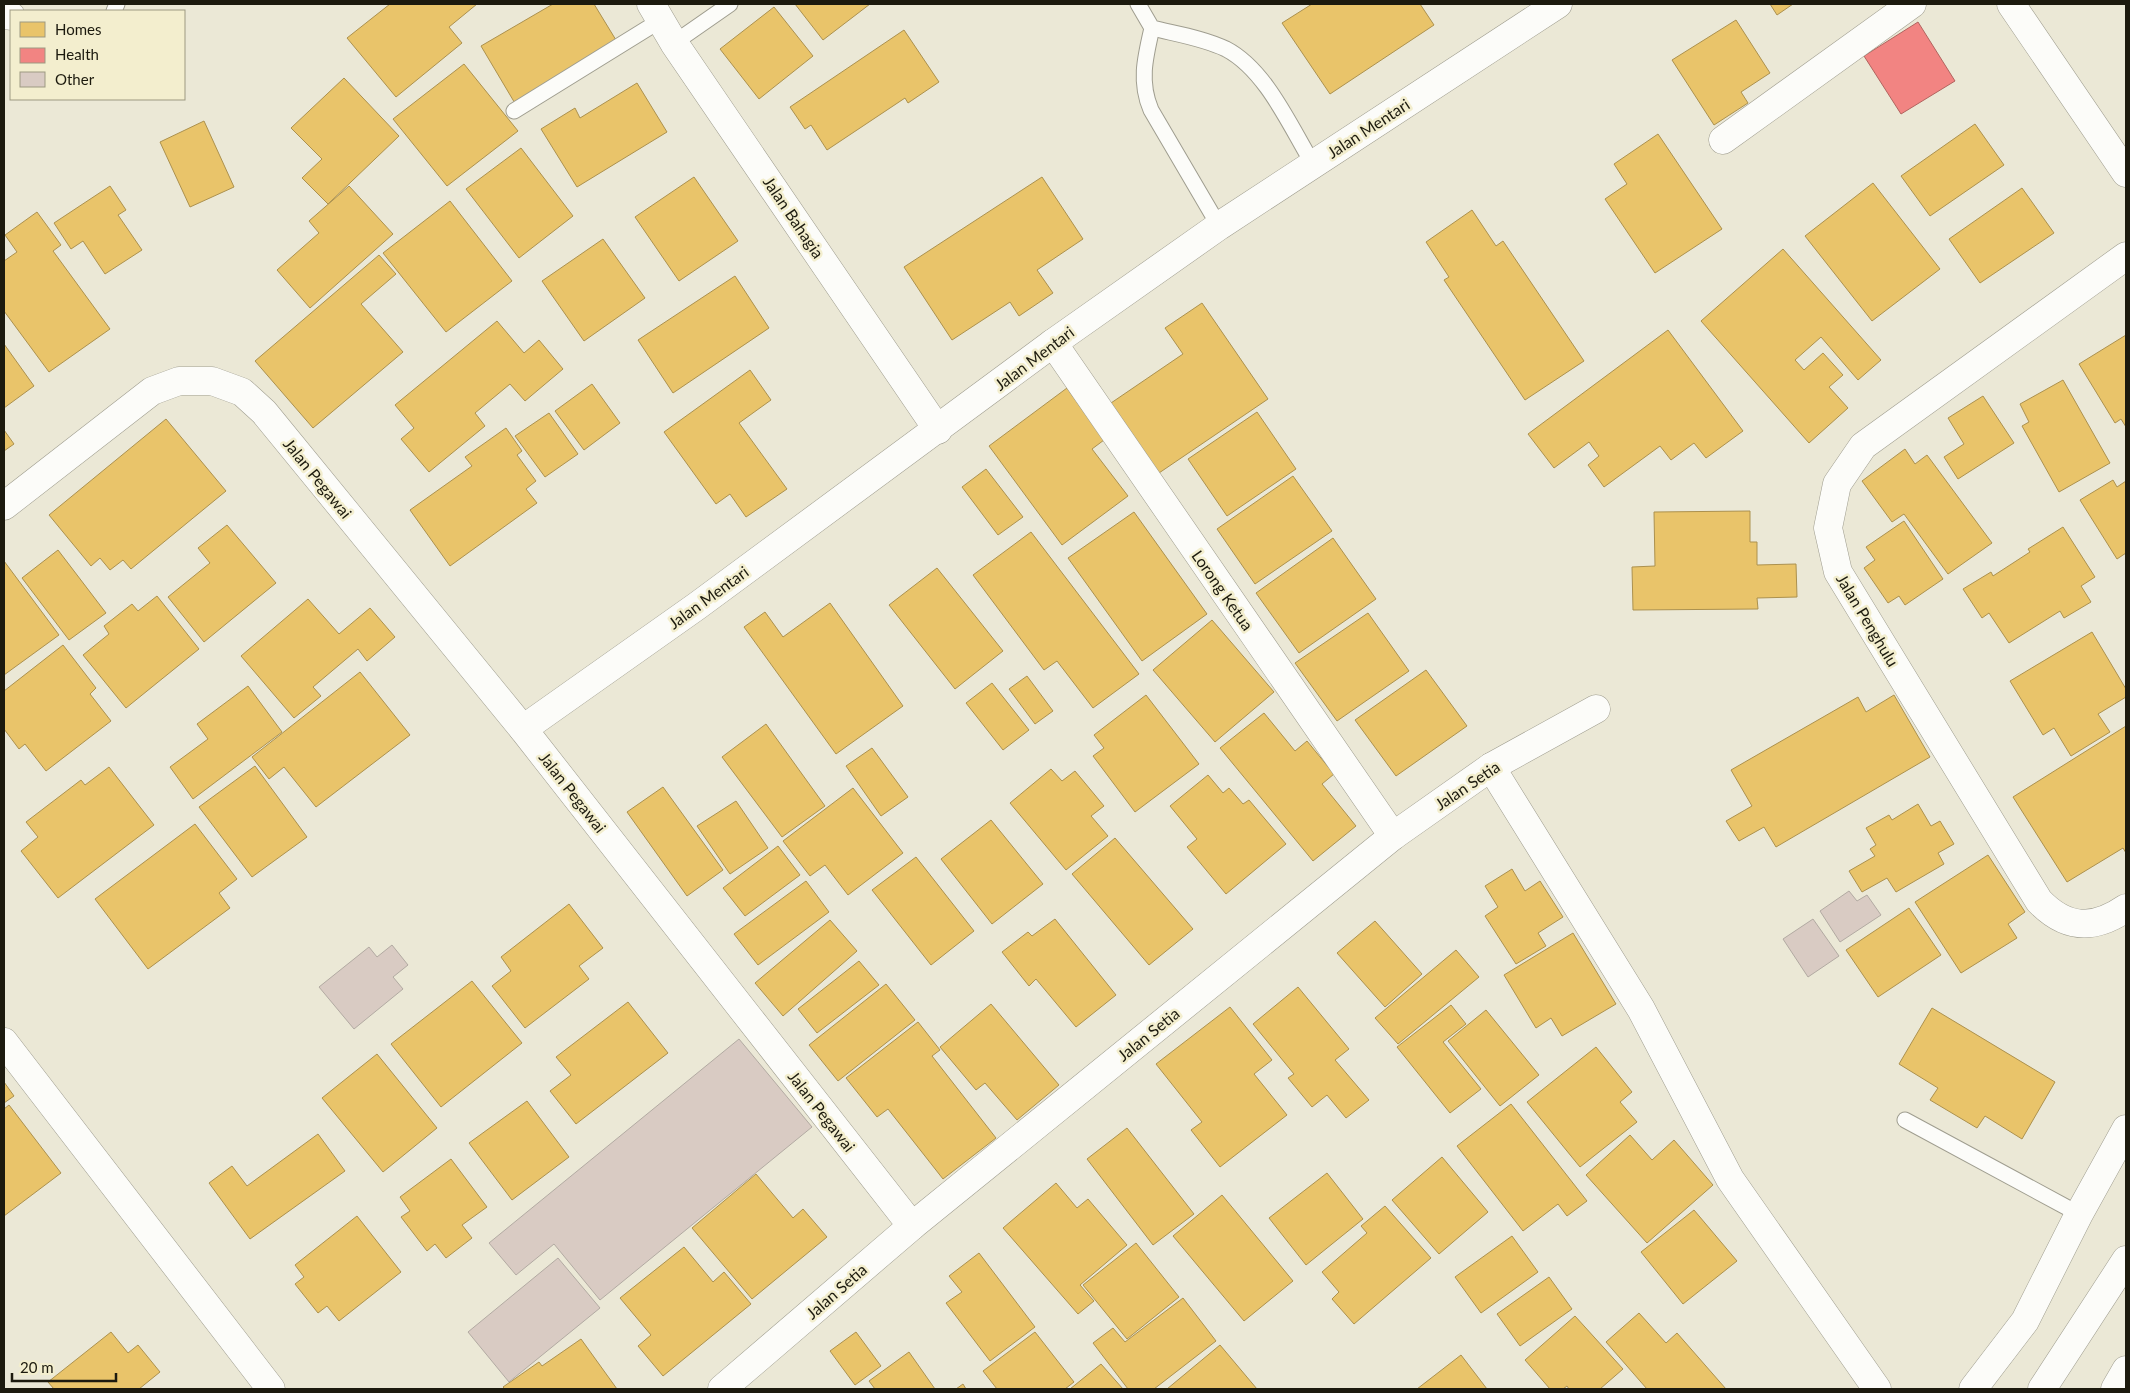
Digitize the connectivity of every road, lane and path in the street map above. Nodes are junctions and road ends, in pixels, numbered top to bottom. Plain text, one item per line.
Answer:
1 (730, 4) edge
2 (1138, 4) edge
3 (1558, 4) edge
4 (1912, 4) edge
5 (2011, 4) edge
6 (662, 22) edge
7 (1152, 28) junction
8 (514, 111) dead end
9 (1723, 140) dead end
10 (1313, 164) junction
11 (2126, 173) edge
12 (1219, 226) junction
13 (2126, 256) edge
14 (1052, 343) junction
15 (938, 430) junction
16 (4, 506) edge
17 (1596, 709) dead end
18 (523, 729) junction
19 (1491, 767) junction
20 (1393, 836) junction
21 (2126, 908) edge
22 (4, 1042) edge
23 (1905, 1120) dead end
24 (2126, 1129) edge
25 (2079, 1214) junction
26 (912, 1226) junction
27 (2126, 1260) edge
28 (2126, 1370) edge
29 (272, 1389) edge
30 (722, 1389) edge
31 (1878, 1389) edge
32 (1973, 1389) edge
33 (2042, 1389) edge
34 (2115, 1389) edge

1 - 6 lane
2 - 7 lane
3 - 10 main road, Jalan Mentari
4 - 9 main road
5 - 11 main road
6 - 8 lane
6 - 15 main road, Jalan Bahagia
7 - 10 lane
7 - 12 lane
10 - 12 main road, Jalan Mentari
12 - 14 main road, Jalan Mentari
13 - 21 main road, Jalan Penghulu
14 - 15 main road, Jalan Mentari
14 - 20 main road, Lorong Ketua
15 - 18 main road, Jalan Mentari
16 - 18 main road, Jalan Pegawai
17 - 19 main road, Jalan Setia
18 - 26 main road, Jalan Pegawai
19 - 20 main road, Jalan Setia
19 - 31 main road
20 - 26 main road, Jalan Setia
22 - 29 main road
23 - 25 lane
24 - 25 main road
25 - 32 main road
26 - 30 main road, Jalan Setia
27 - 33 main road
28 - 34 main road

